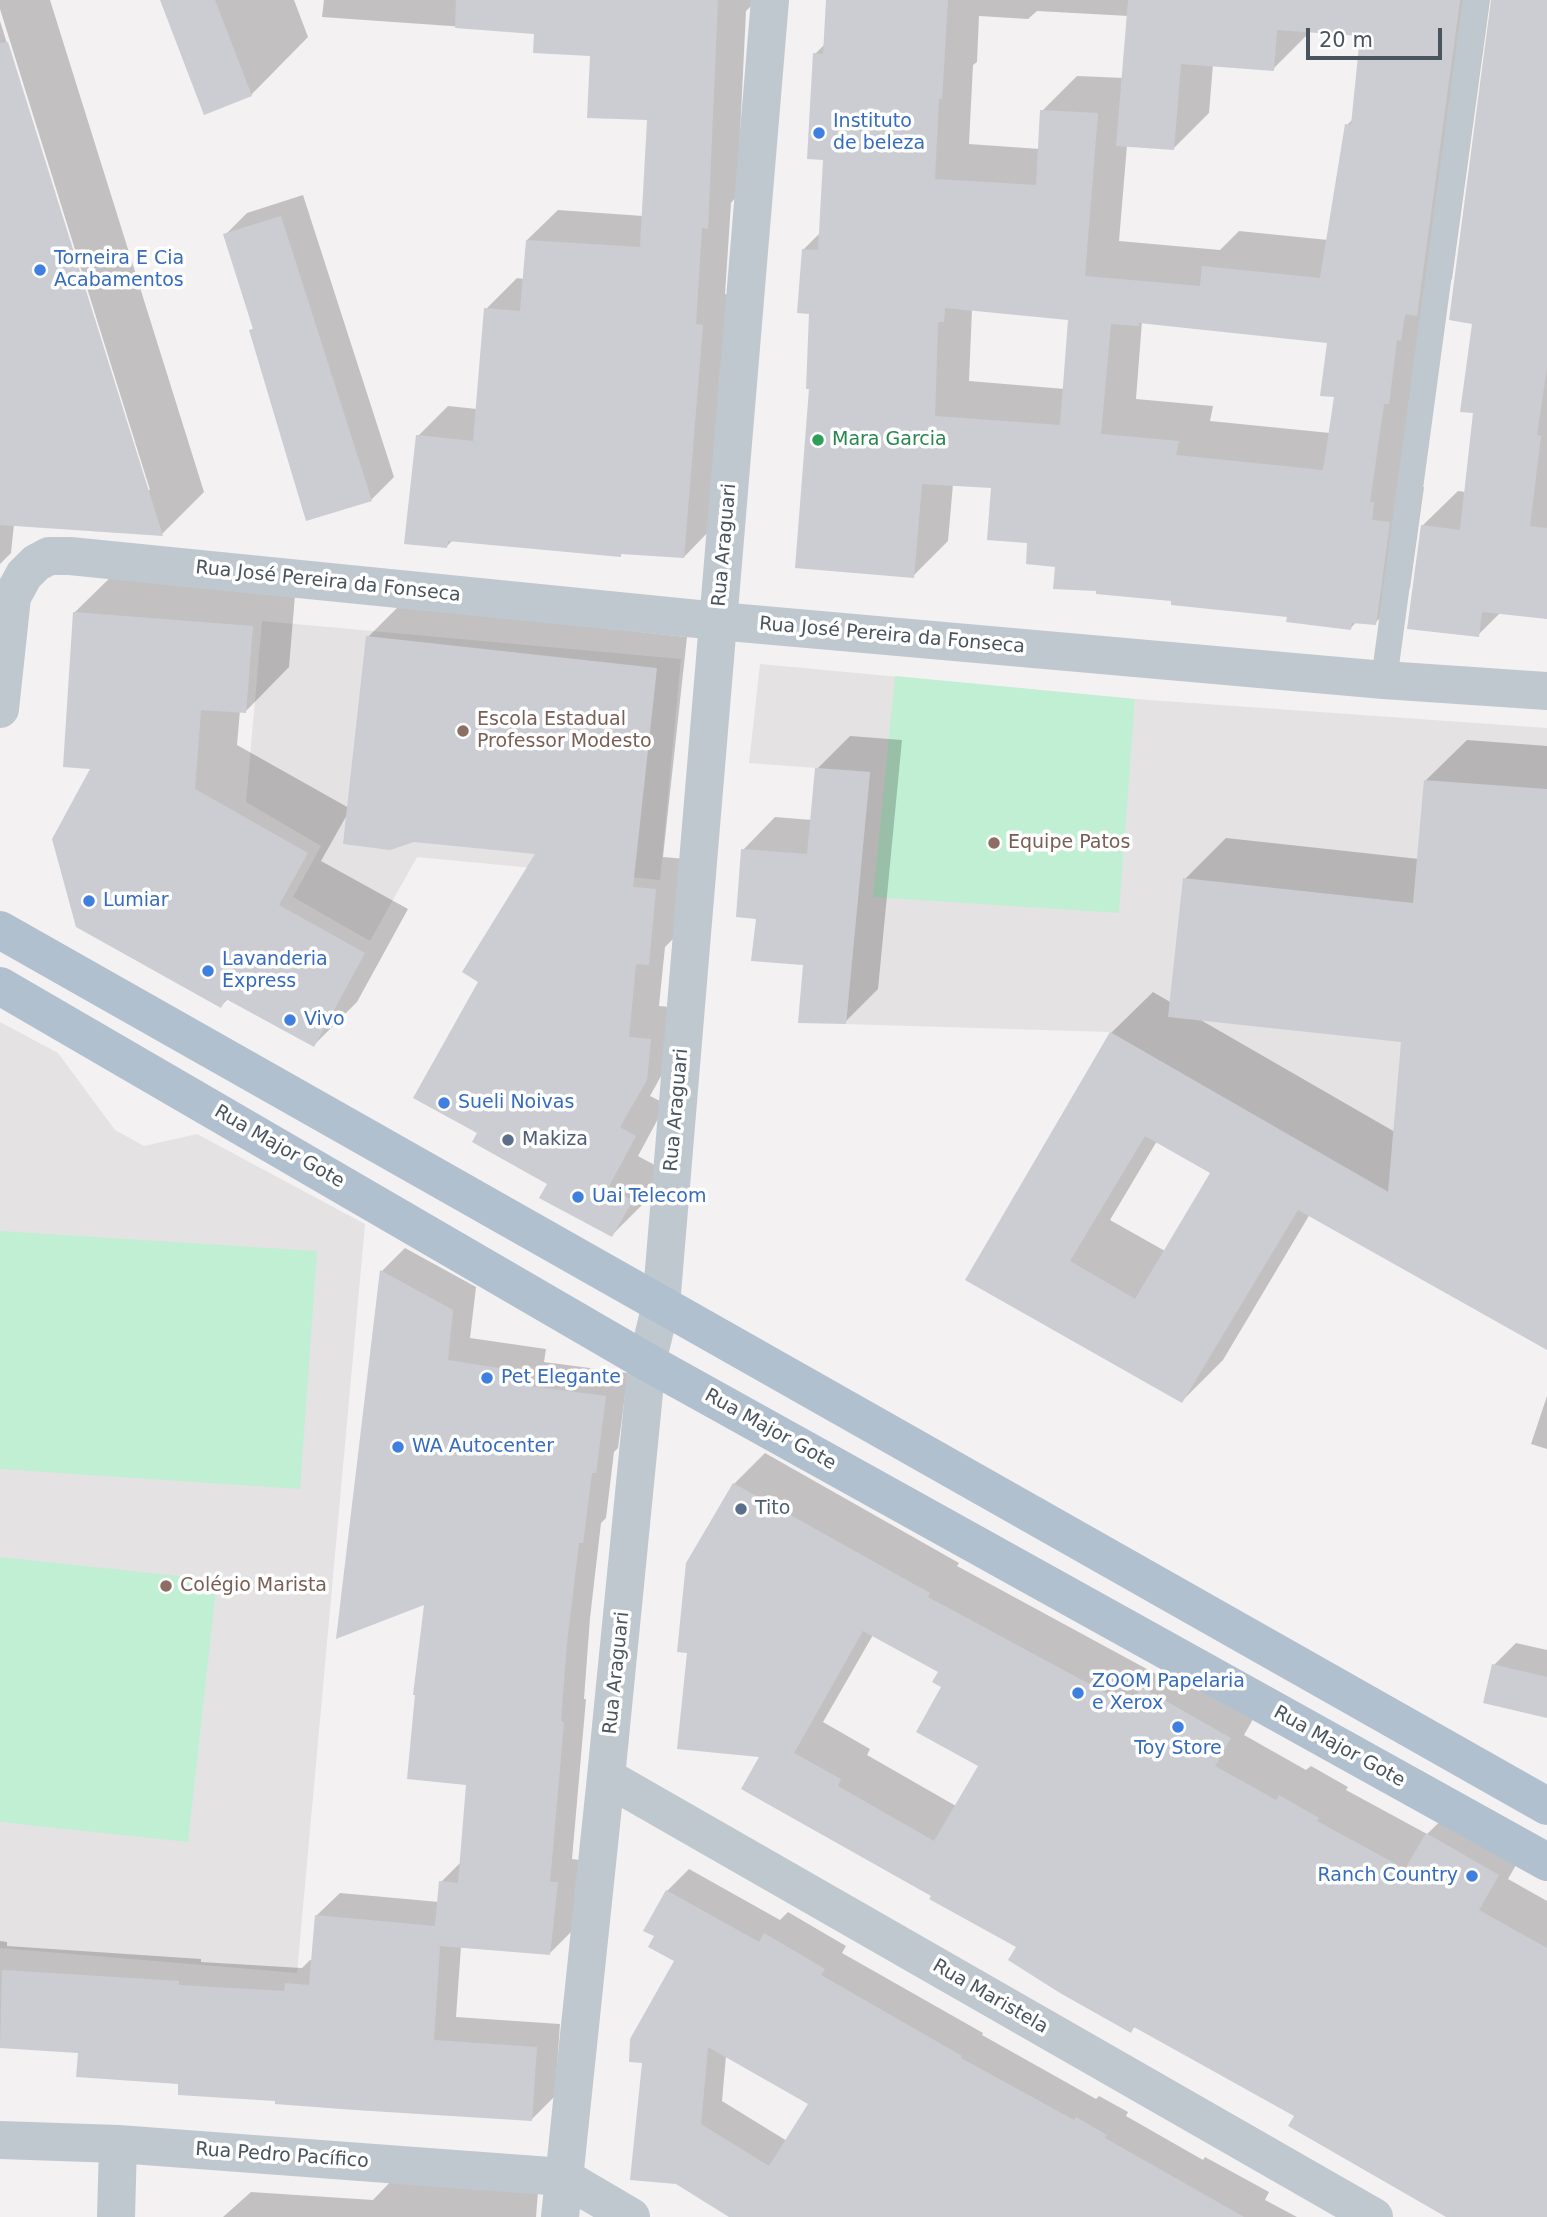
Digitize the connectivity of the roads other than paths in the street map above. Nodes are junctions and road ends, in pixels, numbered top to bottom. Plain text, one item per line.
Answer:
1 (770, 0) edge
2 (1476, 0) edge
3 (718, 621) junction
4 (1384, 680) junction
5 (1547, 691) edge
6 (0, 709) edge
7 (0, 930) edge
8 (0, 986) edge
9 (661, 1305) junction
10 (647, 1362) junction
11 (606, 1777) junction
12 (1547, 1806) edge
13 (1547, 1862) edge
14 (0, 2140) edge
15 (118, 2144) junction
16 (563, 2177) junction
17 (116, 2217) edge
18 (560, 2217) edge
19 (631, 2217) edge
20 (1374, 2217) edge

1 - 3 street, Rua Araguari
2 - 4 lane
3 - 4 street, Rua José Pereira da Fonseca
3 - 6 street, Rua José Pereira da Fonseca
3 - 9 street, Rua Araguari
4 - 5 street, Rua José Pereira da Fonseca
7 - 9 main road
8 - 10 main road, Rua Major Gote
9 - 10 street, Rua Araguari
9 - 12 main road
10 - 11 street, Rua Araguari
10 - 13 main road, Rua Major Gote
11 - 16 street, Rua Araguari
11 - 20 street, Rua Maristela
14 - 15 street, Rua Pedro Pacífico
15 - 16 street, Rua Pedro Pacífico
15 - 17 street
16 - 18 street, Rua Araguari
16 - 19 street

